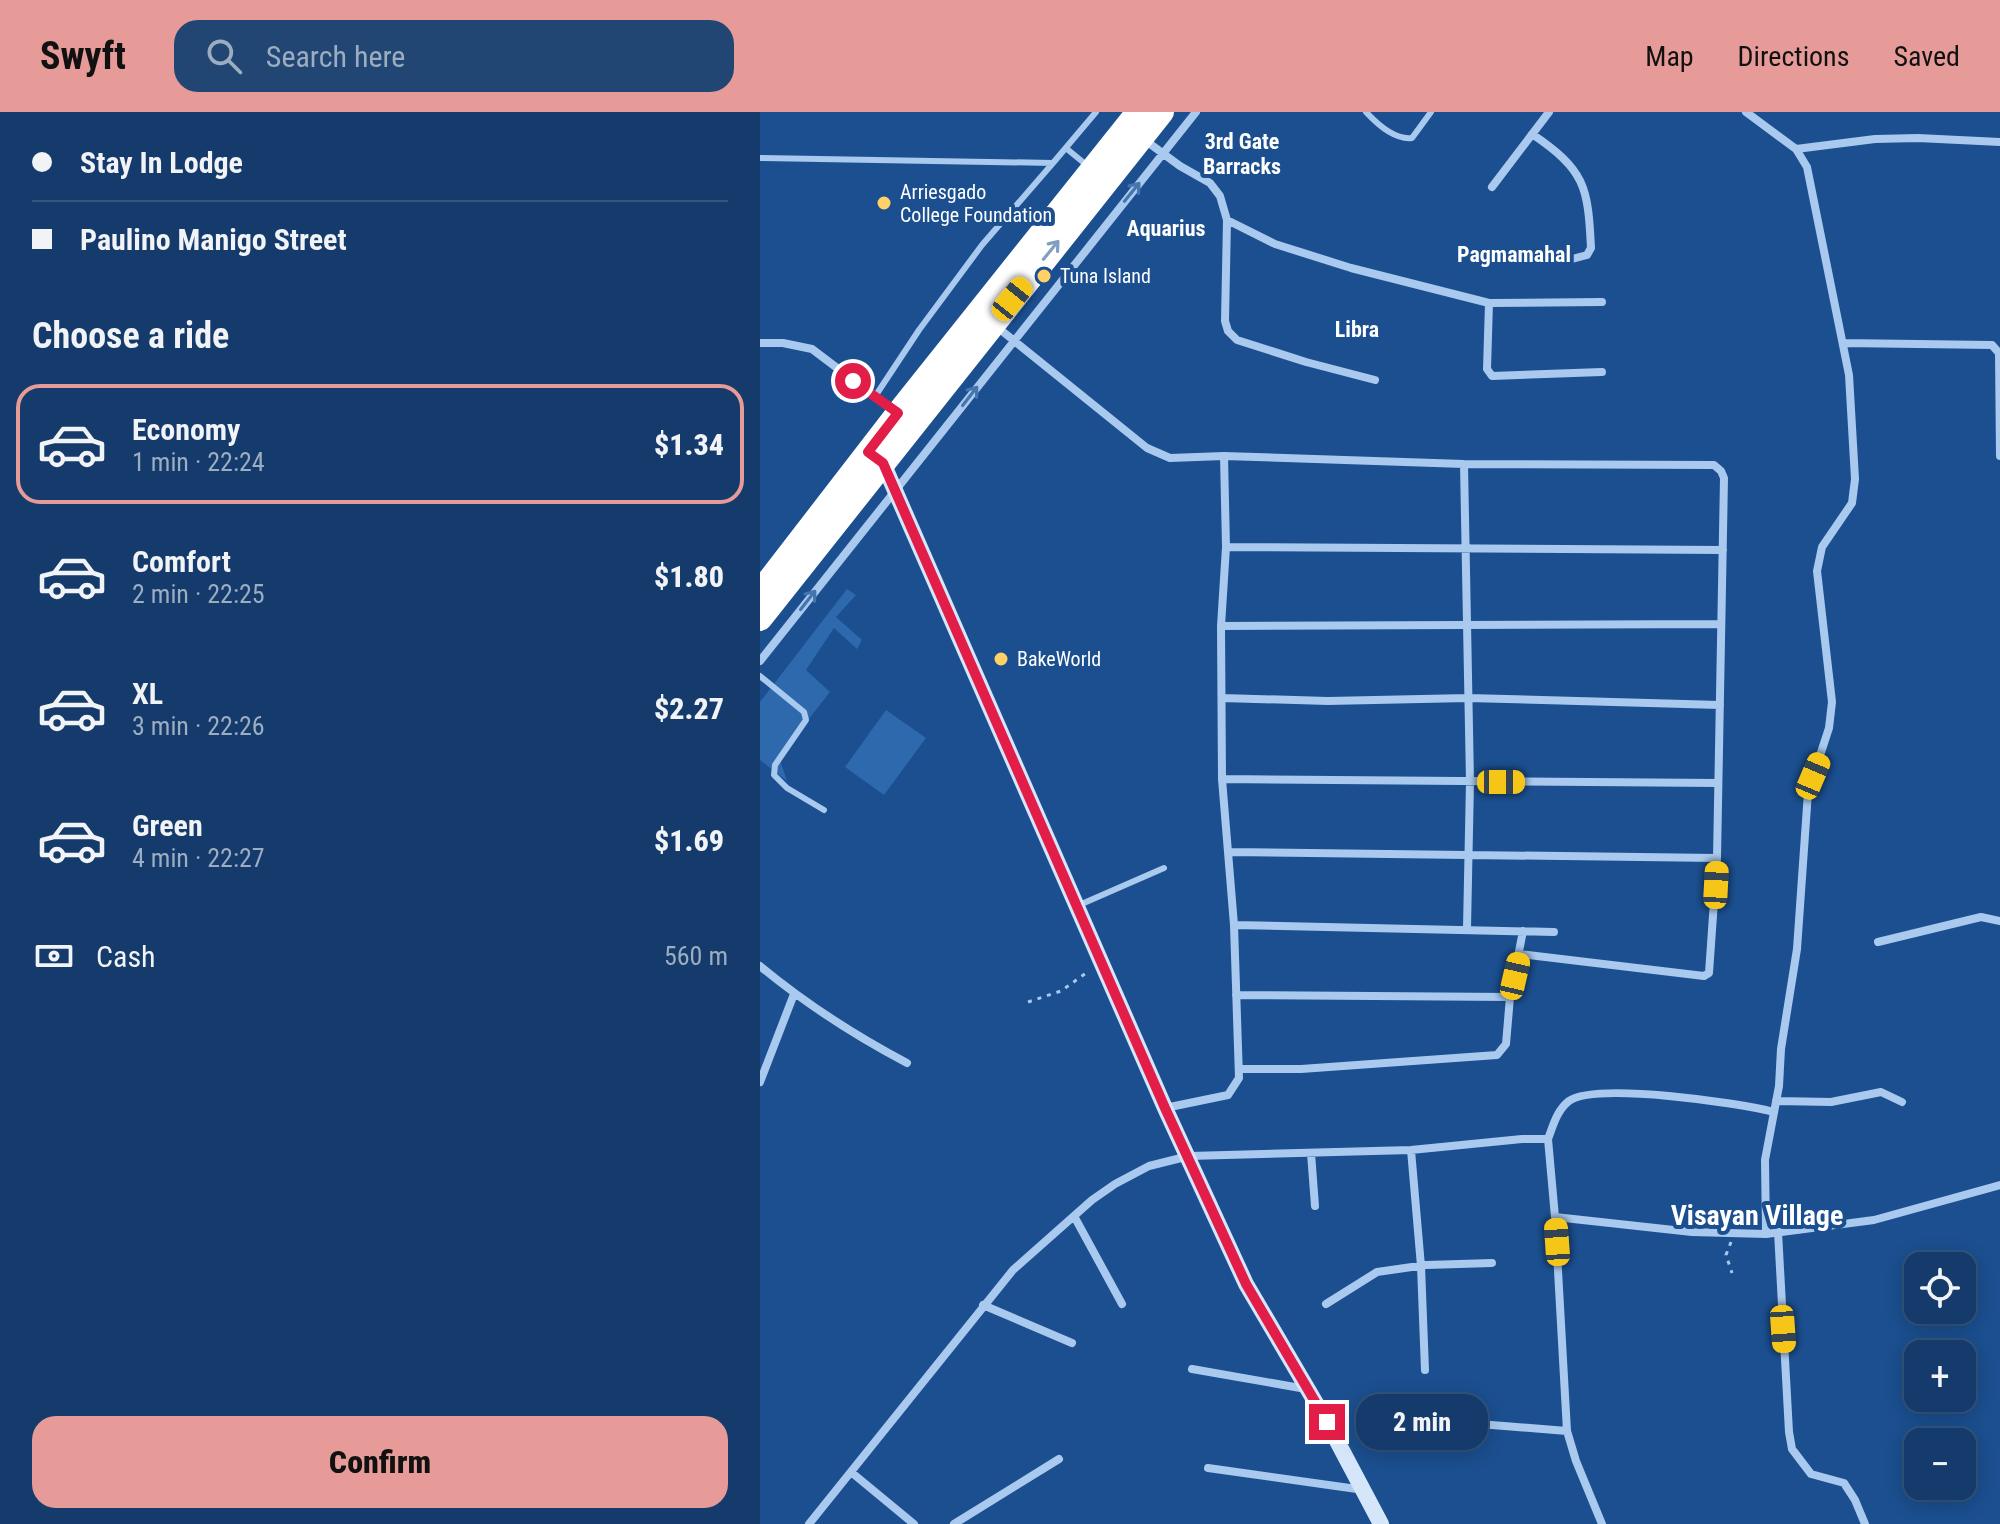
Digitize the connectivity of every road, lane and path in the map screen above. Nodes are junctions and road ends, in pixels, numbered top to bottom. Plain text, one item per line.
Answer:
1 (1096, 112) edge
2 (1138, 112) edge
3 (1162, 112) edge
4 (1196, 112) edge
5 (1366, 112) edge
6 (1431, 112) edge
7 (1549, 112) edge
8 (1746, 112) edge
9 (1532, 134) junction
10 (1142, 138) junction
11 (2000, 142) edge
12 (1067, 149) junction
13 (1796, 149) junction
14 (1163, 153) junction
15 (760, 158) edge
16 (1053, 163) junction
17 (1092, 169) junction
18 (1492, 187) dead end
19 (1227, 220) junction
20 (1572, 259) dead end
21 (1602, 302) dead end
22 (1489, 303) junction
23 (993, 324) junction
24 (1014, 341) junction
25 (760, 343) edge
26 (1843, 343) junction
27 (1602, 372) dead end
28 (1375, 380) dead end
29 (2000, 382) edge
30 (874, 398) junction
31 (898, 413) junction
32 (1224, 456) junction
33 (2000, 456) edge
34 (876, 457) junction
35 (1464, 464) junction
36 (895, 490) junction
37 (1226, 547) junction
38 (1466, 548) junction
39 (1723, 550) junction
40 (760, 592) edge
41 (760, 619) edge
42 (1466, 624) junction
43 (1721, 624) junction
44 (1221, 626) junction
45 (760, 661) edge
46 (760, 676) edge
47 (1222, 698) junction
48 (1468, 698) junction
49 (1720, 705) junction
50 (1222, 779) junction
51 (1470, 782) junction
52 (1718, 783) junction
53 (824, 810) dead end
54 (1230, 852) junction
55 (1468, 855) junction
56 (1717, 858) junction
57 (1164, 868) dead end
58 (1077, 906) junction
59 (2000, 921) edge
60 (1234, 925) junction
61 (1467, 928) junction
62 (1523, 931) junction
63 (1554, 932) dead end
64 (1878, 942) dead end
65 (1520, 954) junction
66 (1102, 963) junction
67 (760, 966) edge
68 (794, 994) junction
69 (1236, 995) junction
70 (1510, 997) junction
71 (1028, 1002) dead end
72 (907, 1063) dead end
73 (1239, 1069) junction
74 (760, 1082) edge
75 (1776, 1101) junction
76 (1902, 1102) dead end
77 (1165, 1108) junction
78 (1774, 1112) junction
79 (1548, 1139) junction
80 (1411, 1150) junction
81 (1311, 1153) junction
82 (1189, 1156) junction
83 (2000, 1185) edge
84 (1315, 1206) dead end
85 (1074, 1216) junction
86 (1555, 1217) junction
87 (1778, 1232) junction
88 (1739, 1233) junction
89 (1766, 1234) junction
90 (1492, 1263) dead end
91 (1421, 1266) junction
92 (1732, 1273) dead end
93 (1122, 1304) dead end
94 (1326, 1304) dead end
95 (983, 1305) junction
96 (1072, 1343) dead end
97 (1192, 1369) dead end
98 (1425, 1370) dead end
99 (1307, 1389) junction
100 (1441, 1421) dead end
101 (1567, 1431) junction
102 (1059, 1459) dead end
103 (1208, 1468) dead end
104 (851, 1472) junction
105 (1365, 1490) junction
106 (809, 1524) edge
107 (914, 1524) edge
108 (954, 1524) edge
109 (1381, 1524) edge
110 (1602, 1524) edge
111 (1865, 1524) edge

1 - 12 lane
2 - 17 highway
3 - 10 highway
4 - 14 street
5 - 6 lane
7 - 9 street
8 - 13 street
9 - 18 street
9 - 20 street
10 - 14 street
23 -> 10 highway
11 - 13 street
12 - 16 lane
12 - 17 lane
13 - 26 street
14 - 19 street
24 -> 14 street
15 - 16 lane
16 - 30 lane
17 - 31 highway
19 - 22 street
19 - 28 street
21 - 22 street
22 - 27 street
23 - 24 street
23 - 34 highway
24 - 32 street
36 -> 24 street
25 - 30 street
26 - 29 street
26 - 75 street
29 - 33 street
30 - 31 street
31 - 34 highway
32 - 35 street
32 - 37 street
34 - 36 street
34 - 40 highway
34 - 41 highway
35 - 38 street
35 - 39 street
45 -> 36 street
36 - 58 street
37 - 38 street
37 - 44 street
38 - 39 street
38 - 42 street
39 - 43 street
42 - 43 street
42 - 44 street
42 - 48 street
43 - 49 street
44 - 47 street
46 - 53 lane
47 - 48 street
47 - 50 street
48 - 49 street
48 - 51 street
49 - 52 street
50 - 51 street
50 - 54 street
51 - 52 street
51 - 55 street
52 - 56 street
54 - 55 street
54 - 60 street
55 - 56 street
55 - 61 street
56 - 65 street
57 - 58 lane
58 - 66 street
59 - 64 street
60 - 61 street
60 - 69 street
61 - 62 street
62 - 63 street
62 - 65 street
65 - 70 street
66 - 71 path
66 - 77 street
67 - 68 street
68 - 72 street
68 - 74 street
69 - 70 street
69 - 73 street
70 - 73 street
73 - 77 street
75 - 76 street
75 - 78 street
77 - 82 street
78 - 79 street
78 - 89 street
79 - 80 street
79 - 86 street
80 - 81 street
80 - 91 street
81 - 82 street
81 - 84 street
82 - 85 street
82 - 99 street
83 - 87 street
85 - 93 street
85 - 95 street
86 - 88 street
86 - 101 street
87 - 89 street
87 - 111 street
88 - 89 street
88 - 92 path
90 - 91 street
91 - 94 street
91 - 98 street
95 - 96 street
95 - 104 street
97 - 99 street
99 - 105 street
100 - 101 street
101 - 110 street
102 - 108 street
103 - 105 street
104 - 106 street
104 - 107 street
105 - 109 street

